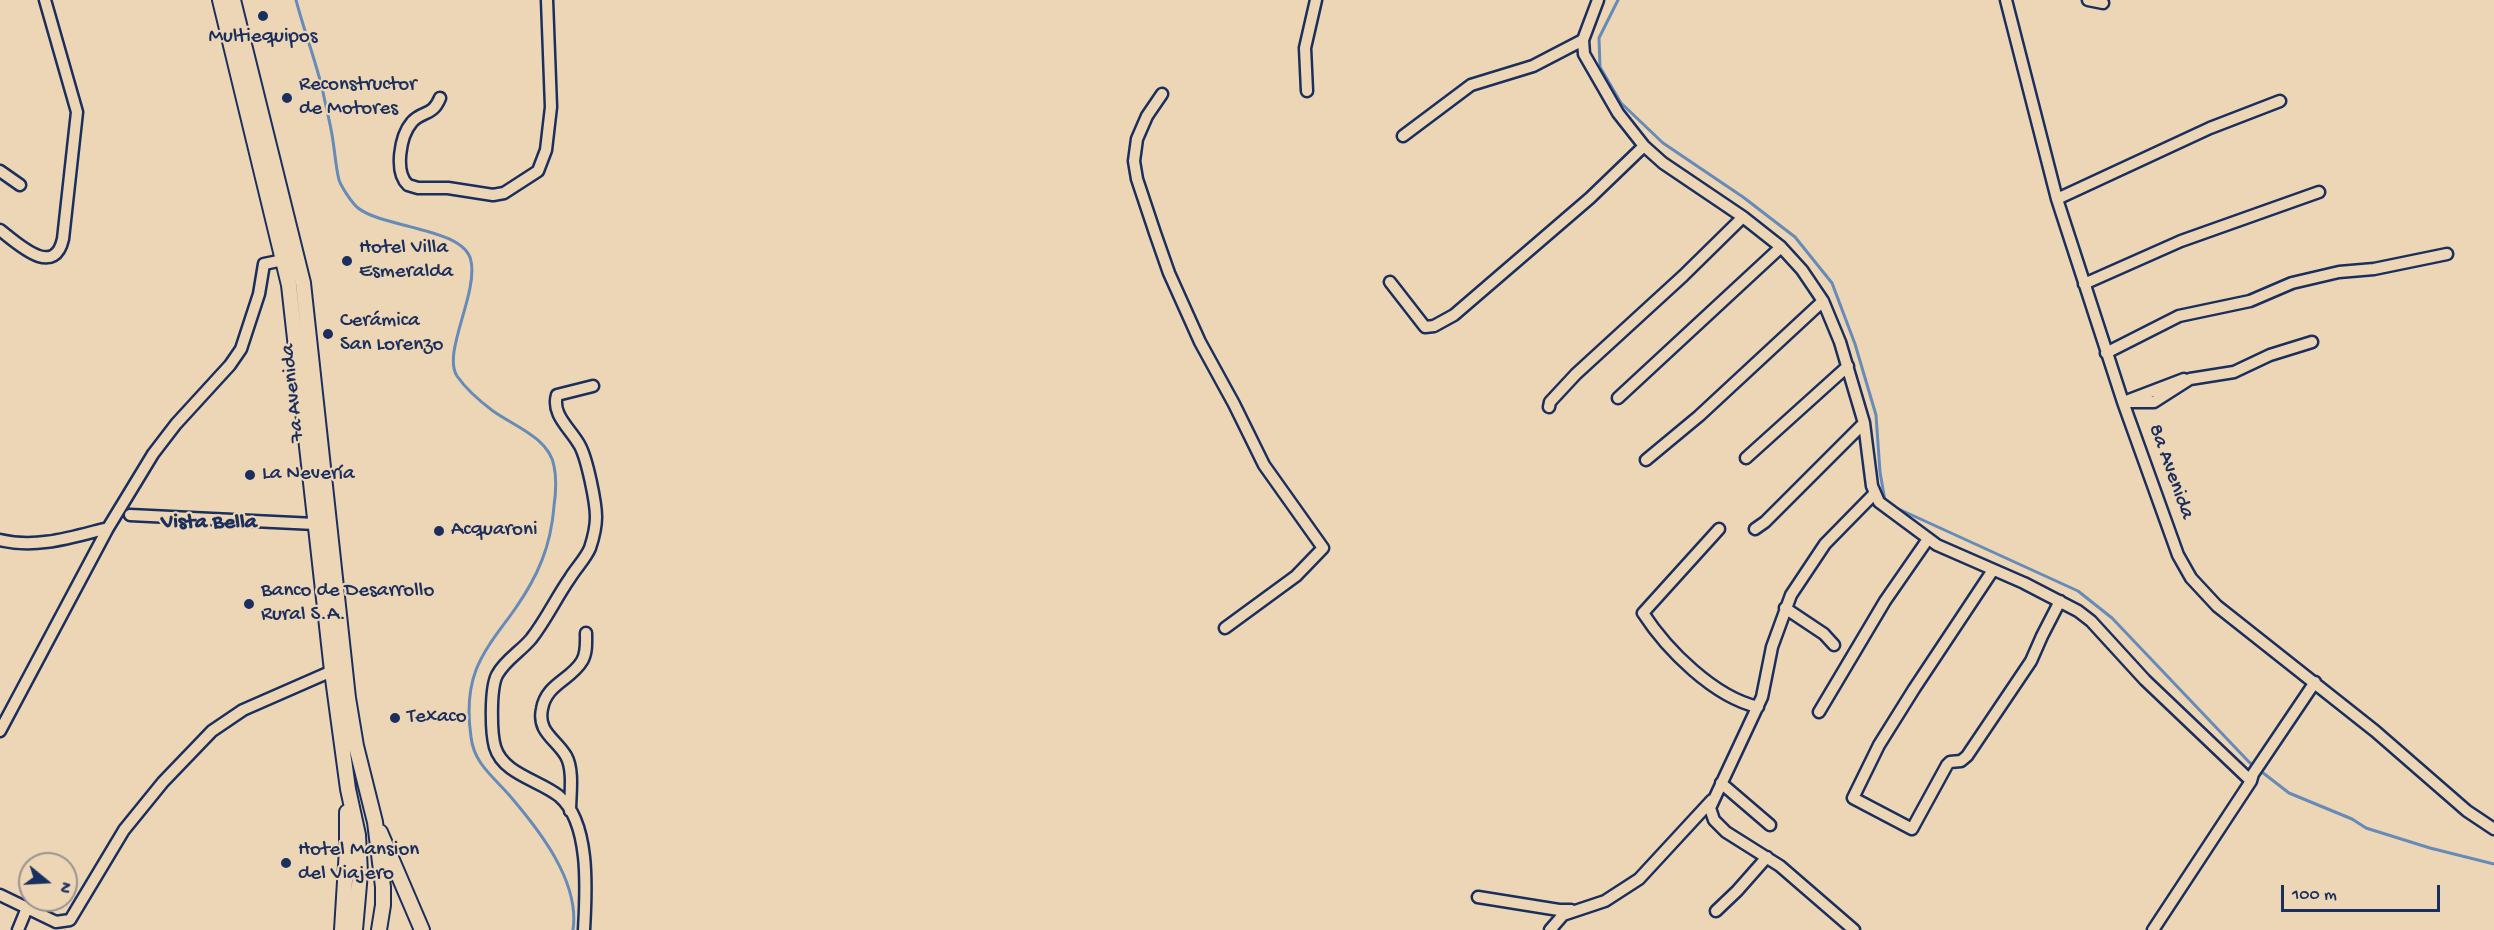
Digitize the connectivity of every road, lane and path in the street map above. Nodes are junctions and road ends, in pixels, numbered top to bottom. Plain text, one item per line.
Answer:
1 (45, 0) edge
2 (220, 0) edge
3 (233, 0) edge
4 (547, 0) edge
5 (1316, 0) edge
6 (1598, 0) edge
7 (2006, 0) edge
8 (2088, 0) edge
9 (2103, 3) dead end
10 (1583, 40) junction
11 (1307, 91) dead end
12 (1162, 94) dead end
13 (440, 98) dead end
14 (2280, 101) dead end
15 (1403, 135) dead end
16 (1644, 146) junction
17 (0, 171) edge
18 (20, 185) dead end
19 (2319, 192) dead end
20 (2056, 199) junction
21 (1743, 217) junction
22 (0, 230) edge
23 (1781, 247) junction
24 (2447, 254) dead end
25 (291, 259) junction
26 (1390, 282) dead end
27 (2084, 284) junction
28 (1823, 301) junction
29 (2312, 342) dead end
30 (2106, 353) junction
31 (1848, 366) junction
32 (594, 386) dead end
33 (1618, 398) dead end
34 (2123, 402) junction
35 (1548, 407) dead end
36 (1864, 423) junction
37 (1746, 458) dead end
38 (1646, 460) dead end
39 (1874, 494) junction
40 (130, 515) dead end
41 (315, 524) junction
42 (108, 528) junction
43 (1719, 529) dead end
44 (1755, 529) dead end
45 (1928, 539) junction
46 (0, 540) edge
47 (1993, 570) junction
48 (2060, 601) junction
49 (1785, 608) junction
50 (1225, 628) dead end
51 (586, 633) dead end
52 (1834, 645) dead end
53 (338, 670) junction
54 (2315, 682) junction
55 (1758, 707) junction
56 (1819, 712) dead end
57 (0, 731) edge
58 (2252, 778) junction
59 (1720, 783) junction
60 (348, 789) junction
61 (1712, 800) junction
62 (570, 811) junction
63 (375, 822) junction
64 (1770, 825) dead end
65 (2494, 829) edge
66 (1767, 857) junction
67 (0, 895) edge
68 (1478, 897) dead end
69 (18, 904) edge
70 (78, 907) edge
71 (1577, 910) junction
72 (1716, 911) dead end
73 (25, 912) edge
74 (35, 912) edge
75 (75, 912) edge
76 (18, 930) edge
77 (342, 930) edge
78 (355, 930) edge
79 (379, 930) edge
80 (422, 930) edge
81 (584, 930) edge
82 (1550, 930) edge
83 (1854, 930) edge
84 (2153, 930) edge

1 - 22 street
2 - 25 main road, 7a Avenida
3 - 25 main road, 7a Avenida
4 - 13 street
5 - 11 street
6 - 10 street
7 - 20 street, 8a Avenida
8 - 9 street
10 - 15 street
10 - 16 street
12 - 50 street
14 - 20 street
16 - 21 street
16 - 26 street
17 - 18 street
19 - 27 street
20 - 27 street, 8a Avenida
21 - 23 street
21 - 35 street
23 - 28 street
23 - 33 street
24 - 30 street
25 - 41 main road, 7a Avenida
25 - 42 street
25 - 53 main road, 7a Avenida
27 - 30 street, 8a Avenida
28 - 31 street
28 - 38 street
29 - 34 street
30 - 34 street, 8a Avenida
31 - 36 street
31 - 37 street
32 - 62 street
34 - 54 street, 8a Avenida
36 - 39 street
36 - 44 street
39 - 45 street
39 - 49 street
40 - 41 street
41 - 53 main road, 7a Avenida
42 - 46 street
42 - 57 street
43 - 55 street
45 - 47 street
45 - 56 street
47 - 48 street
47 - 48 street
48 - 58 street
49 - 52 street
49 - 55 street
51 - 62 street
53 - 60 main road, 7a Avenida
53 - 63 main road, 7a Avenida
53 - 70 street
54 - 58 street
54 - 65 street, 8a Avenida
55 - 59 street
58 - 84 street
59 - 61 street
59 - 64 street
60 - 77 main road
60 - 78 main road
61 - 66 street
61 - 71 street
62 - 81 street
63 - 79 main road
63 - 80 main road
66 - 72 street
66 - 83 street
67 - 69 street
68 - 71 street
71 - 82 street
73 - 76 street
74 - 75 street

